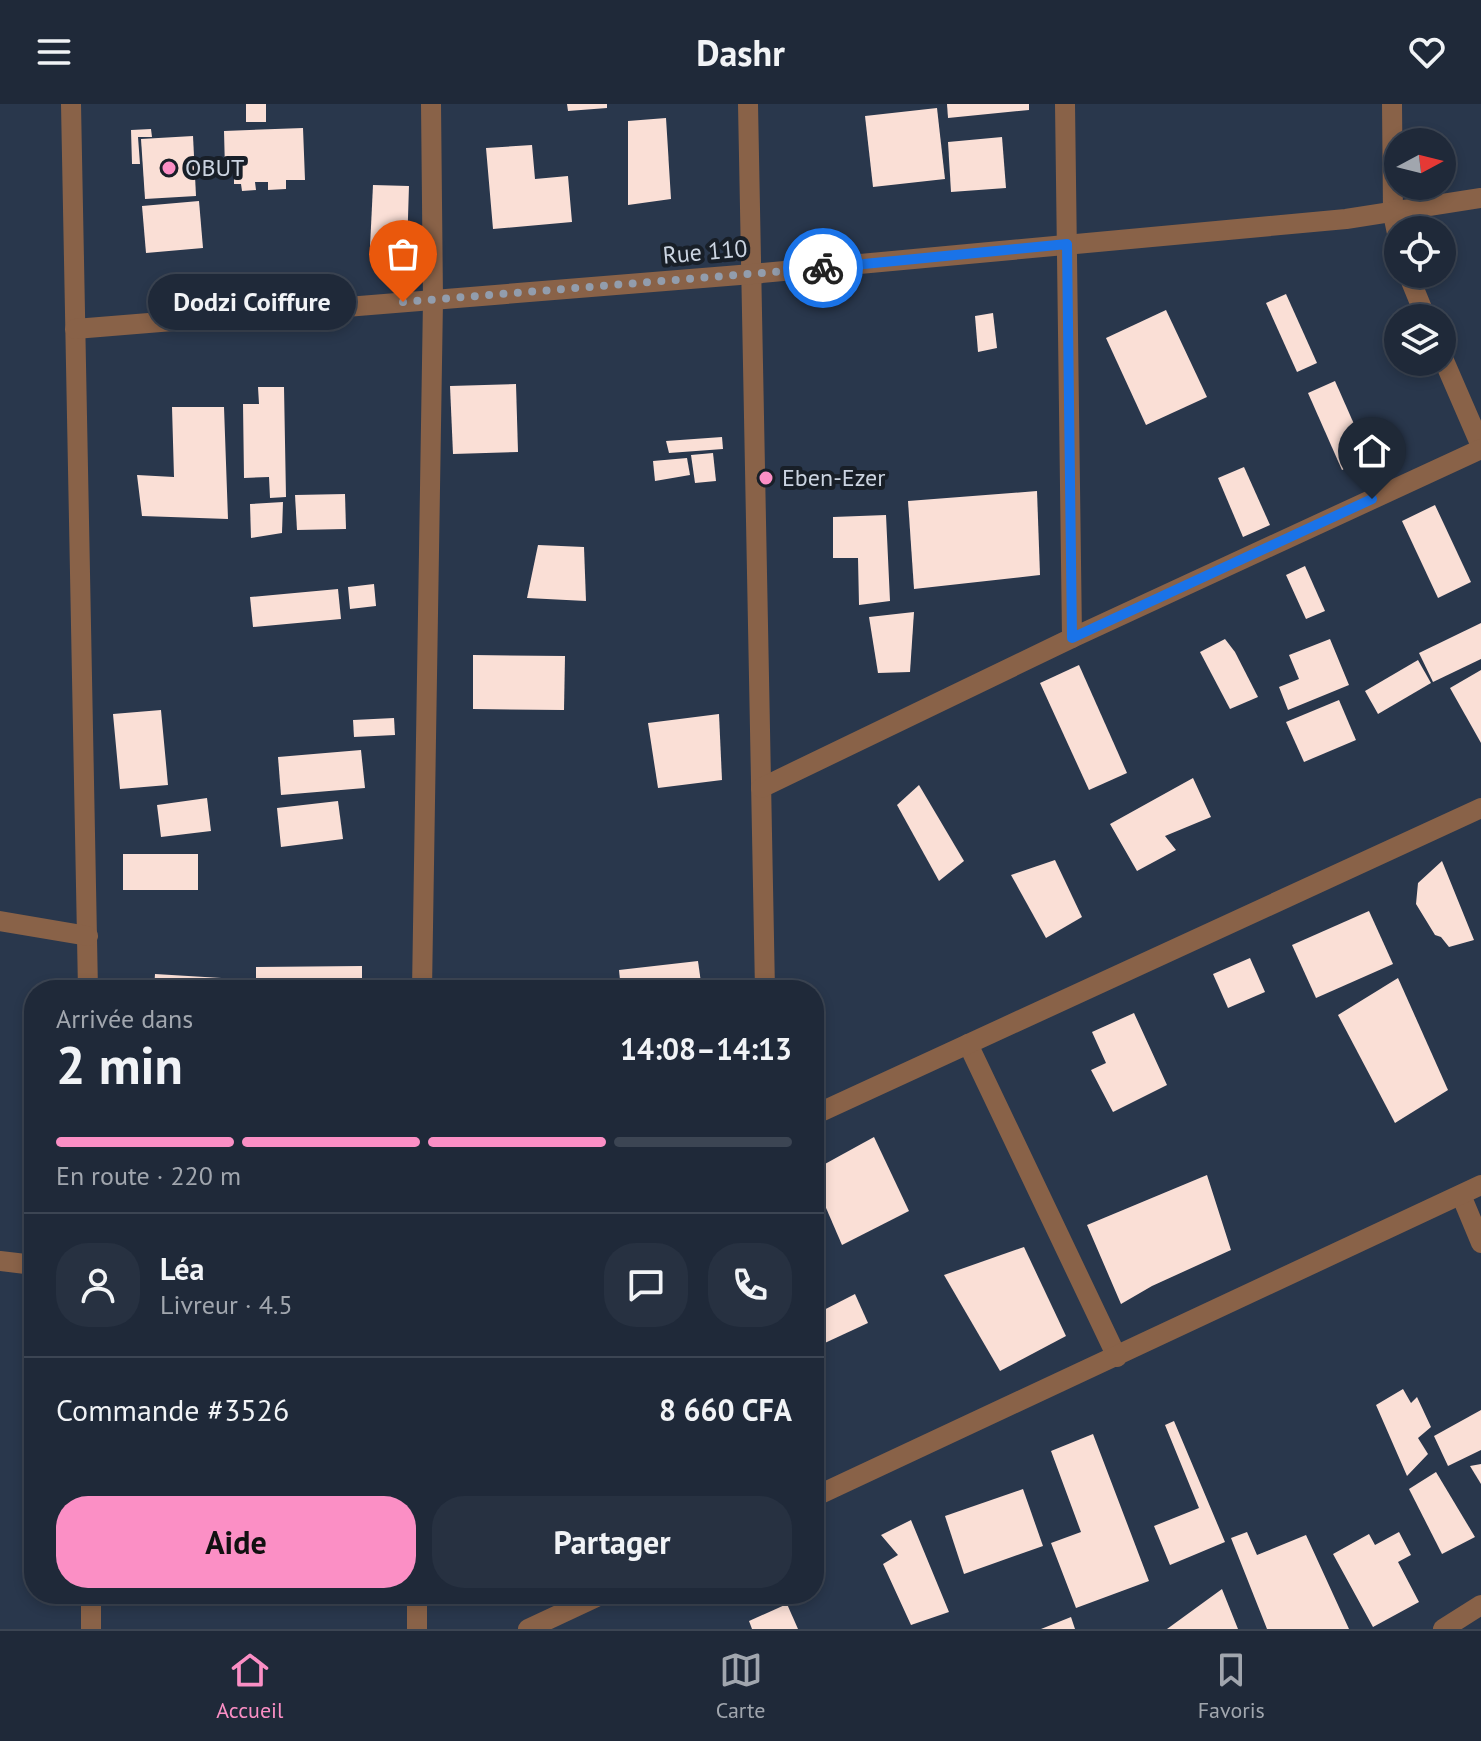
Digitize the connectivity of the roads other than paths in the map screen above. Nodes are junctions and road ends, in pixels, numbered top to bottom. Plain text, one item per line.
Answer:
1 (71, 104) edge
2 (431, 104) edge
3 (748, 104) edge
4 (1065, 104) edge
5 (1392, 104) edge
6 (1481, 198) edge
7 (1393, 214) junction
8 (1067, 244) junction
9 (752, 274) junction
10 (433, 300) junction
11 (75, 329) junction
12 (1451, 376) edge
13 (1481, 447) edge
14 (1072, 638) junction
15 (761, 788) junction
16 (1481, 808) edge
17 (0, 921) edge
18 (88, 936) junction
19 (88, 980) edge
20 (422, 980) edge
21 (765, 980) edge
22 (968, 1044) junction
23 (824, 1110) edge
24 (1481, 1185) edge
25 (1461, 1195) junction
26 (1481, 1243) edge
27 (0, 1261) edge
28 (24, 1264) edge
29 (1117, 1357) junction
30 (824, 1492) edge
31 (91, 1604) edge
32 (417, 1604) edge
33 (582, 1604) edge
34 (1481, 1605) edge
35 (91, 1629) edge
36 (417, 1629) edge
37 (528, 1629) edge
38 (1443, 1629) edge

1 - 11 street
2 - 10 street
3 - 9 street
4 - 8 street
5 - 7 street
6 - 7 street, Rue 110
7 - 8 street, Rue 110
8 - 9 street, Rue 110
8 - 14 street
9 - 10 street, Rue 110
9 - 15 street
10 - 11 street, Rue 110
10 - 20 street
11 - 18 street
12 - 13 street
13 - 14 street
14 - 15 street
15 - 21 street
16 - 22 street
17 - 18 street
18 - 19 street
22 - 23 street
22 - 29 street
24 - 25 street
25 - 26 street
25 - 29 street
27 - 28 street
29 - 30 street
31 - 35 street
32 - 36 street
33 - 37 street
34 - 38 street

